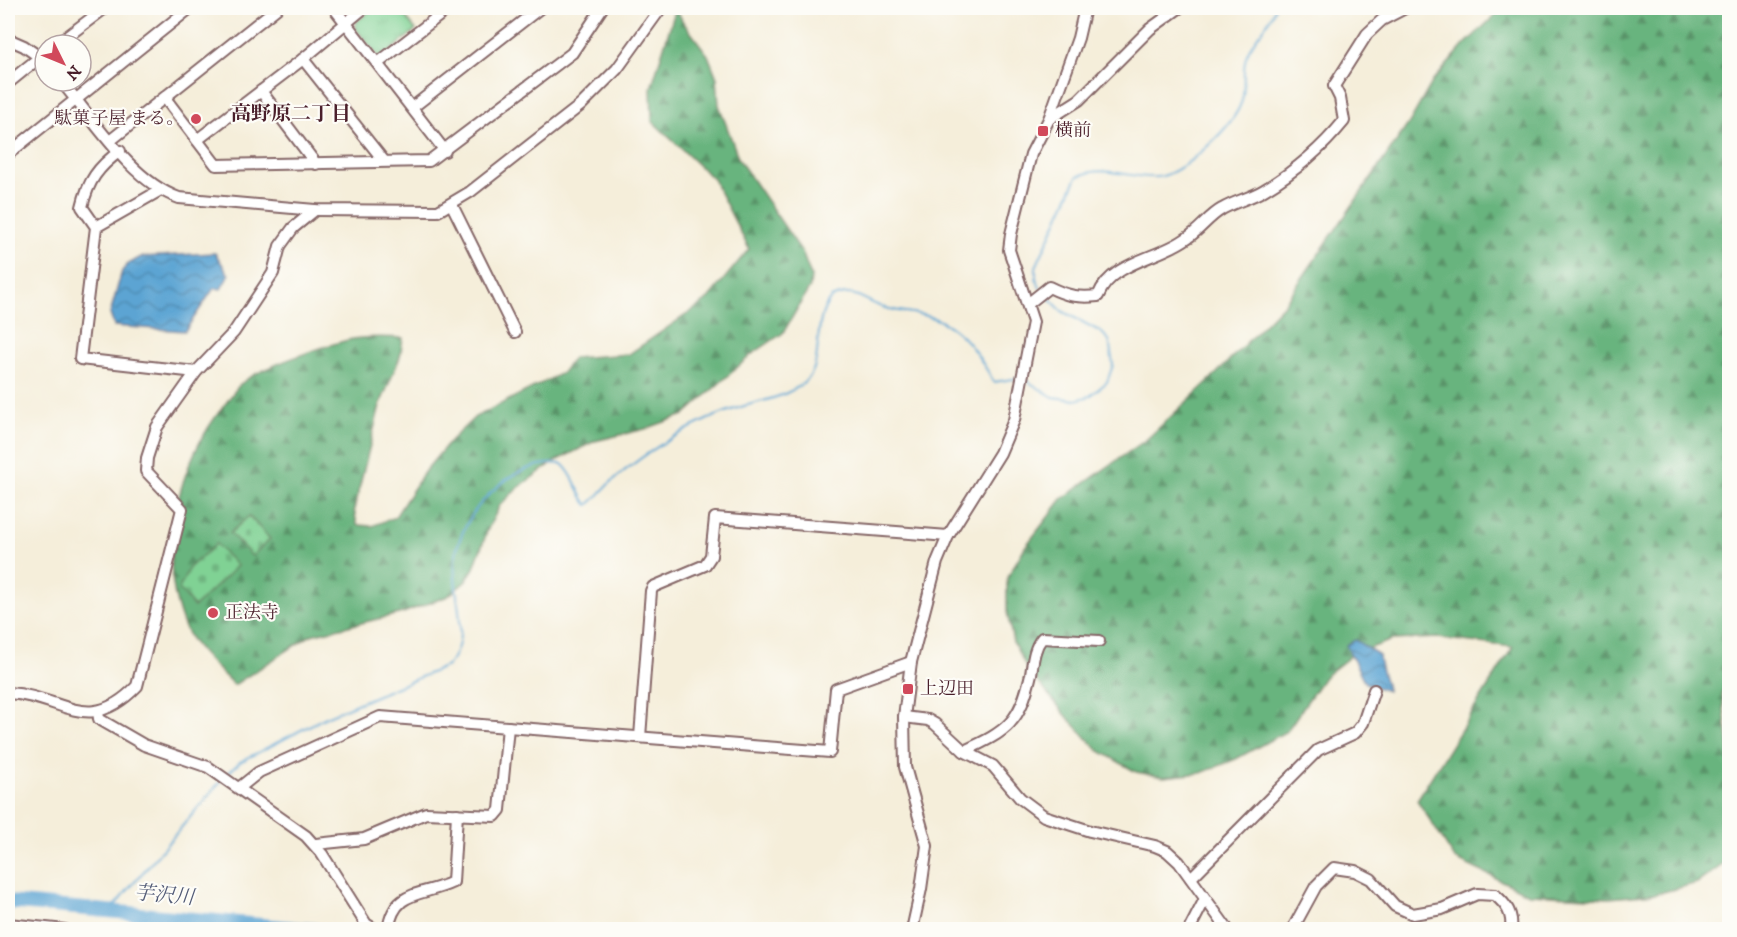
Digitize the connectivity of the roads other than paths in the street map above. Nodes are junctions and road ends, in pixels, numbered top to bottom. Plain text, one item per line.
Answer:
1 (105, 8) edge
2 (190, 8) edge
3 (278, 8) edge
4 (334, 8) edge
5 (364, 8) edge
6 (449, 8) edge
7 (540, 8) edge
8 (602, 8) edge
9 (661, 8) edge
10 (1085, 8) edge
11 (1179, 8) edge
12 (1405, 8) edge
13 (346, 22) junction
14 (72, 33) edge
15 (8, 39) edge
16 (33, 52) edge
17 (303, 59) junction
18 (378, 63) junction
19 (33, 65) edge
20 (8, 83) edge
21 (261, 91) junction
22 (71, 93) edge
23 (165, 98) junction
24 (76, 99) junction
25 (413, 107) junction
26 (1049, 119) junction
27 (111, 140) junction
28 (197, 140) junction
29 (120, 151) junction
30 (445, 151) junction
31 (8, 154) edge
32 (384, 161) junction
33 (316, 164) junction
34 (159, 191) junction
35 (452, 205) junction
36 (315, 210) junction
37 (96, 227) junction
38 (1032, 300) junction
39 (515, 332) dead end
40 (196, 372) junction
41 (948, 536) junction
42 (1099, 641) dead end
43 (911, 662) junction
44 (1374, 690) dead end
45 (8, 693) edge
46 (98, 711) junction
47 (904, 717) junction
48 (508, 727) junction
49 (640, 737) junction
50 (964, 751) junction
51 (238, 788) junction
52 (457, 814) junction
53 (316, 844) junction
54 (1191, 878) junction
55 (1205, 899) junction
56 (8, 924) edge
57 (65, 930) edge
58 (912, 930) edge
59 (1189, 930) edge
60 (1228, 930) edge
61 (1292, 930) edge
62 (1510, 930) edge

1 - 14 street
2 - 24 street
3 - 23 street
4 - 13 street
5 - 13 street
6 - 18 street
7 - 25 street
8 - 30 street
9 - 35 street
10 - 26 street
11 - 26 street
12 - 38 street
13 - 17 street
13 - 18 street
15 - 16 street
17 - 21 street
17 - 32 street
18 - 25 street
19 - 20 street
21 - 28 street
21 - 33 street
22 - 24 street
23 - 27 street
23 - 28 street
24 - 27 street
24 - 31 street
25 - 30 street
26 - 38 street
27 - 29 street
28 - 33 street
29 - 34 street
29 - 37 street
30 - 32 street
32 - 33 street
34 - 36 street
34 - 37 street
35 - 36 street
35 - 39 street
36 - 40 street
37 - 40 street
38 - 41 street
40 - 46 street
41 - 43 street
41 - 49 street
42 - 50 street
43 - 47 street
43 - 49 street
44 - 54 street
45 - 46 street
46 - 51 street
47 - 50 street
47 - 58 street
48 - 49 street
48 - 51 street
48 - 52 street
50 - 54 street
51 - 53 street
52 - 53 street
52 - 53 street
54 - 55 street
55 - 59 street
55 - 60 street
56 - 57 street
61 - 62 street

